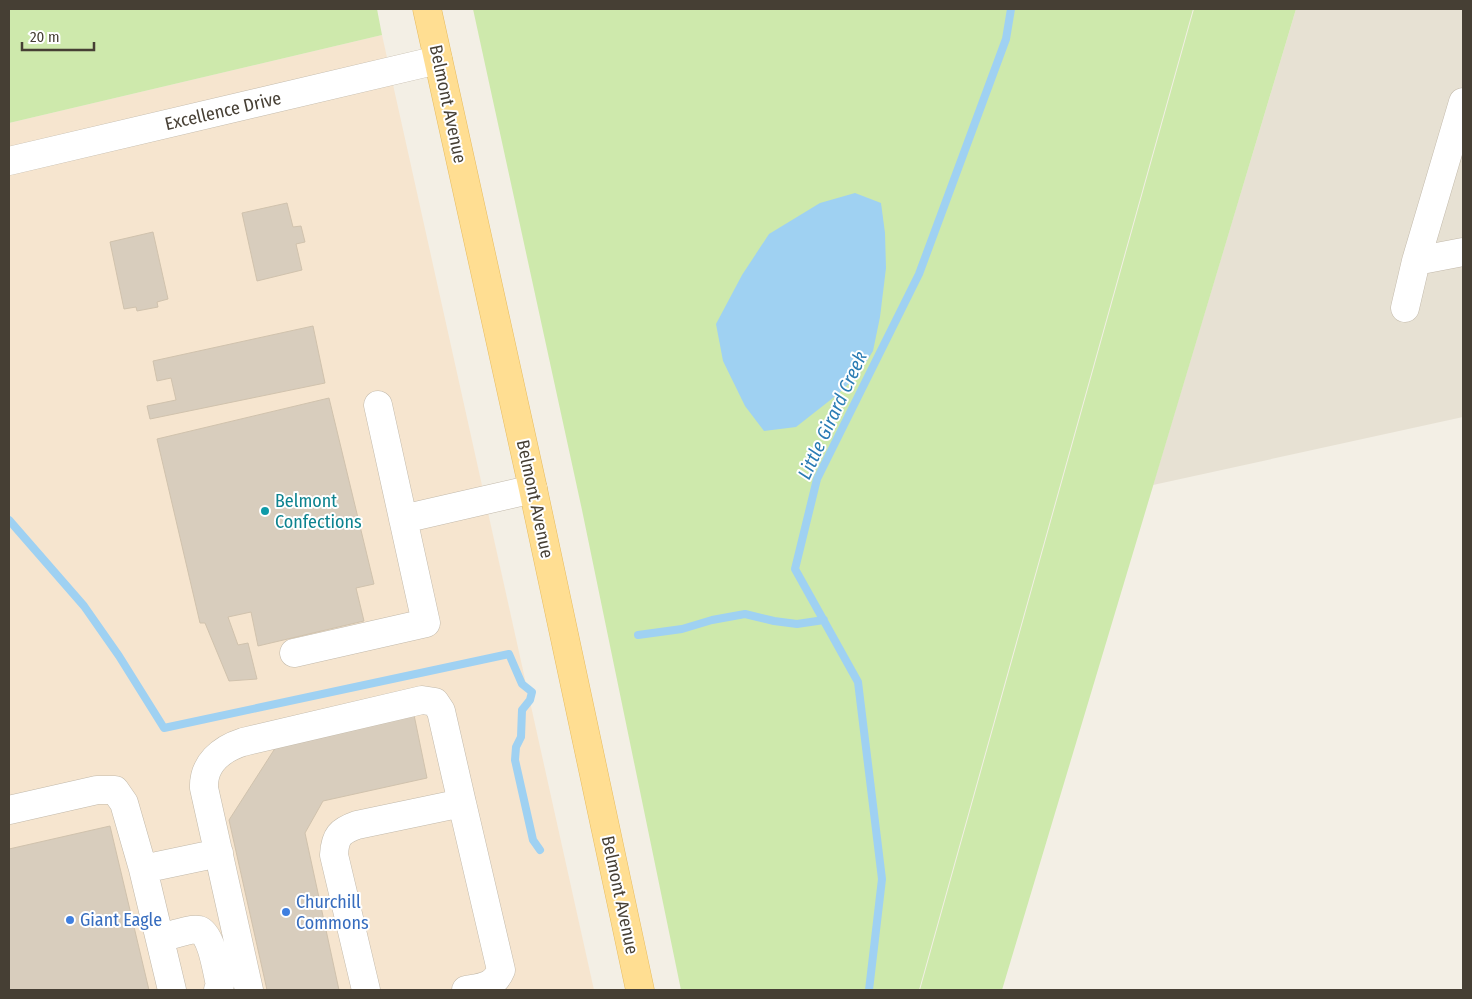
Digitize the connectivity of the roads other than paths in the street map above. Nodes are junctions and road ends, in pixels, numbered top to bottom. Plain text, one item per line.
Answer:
1 (427, 9) edge
2 (438, 60) junction
3 (1463, 102) edge
4 (9, 161) edge
5 (1463, 252) edge
6 (1416, 261) junction
7 (1405, 308) dead end
8 (378, 405) dead end
9 (533, 489) junction
10 (403, 519) junction
11 (294, 652) dead end
12 (462, 803) junction
13 (9, 810) edge
14 (219, 853) junction
15 (143, 869) junction
16 (160, 938) junction
17 (172, 990) edge
18 (218, 990) edge
19 (249, 990) edge
20 (366, 990) edge
21 (466, 990) edge
22 (640, 990) edge

1 - 2 main road, Belmont Avenue
2 - 4 street, Excellence Drive
2 - 9 main road, Belmont Avenue
3 - 6 street
5 - 6 street
6 - 7 street
8 - 10 street
9 - 10 street
9 - 22 main road, Belmont Avenue
10 - 11 street
12 - 14 street
12 - 20 street
12 - 21 street
13 - 15 street
14 - 15 street
14 - 19 street
15 - 16 street
16 - 17 street
16 - 18 street

